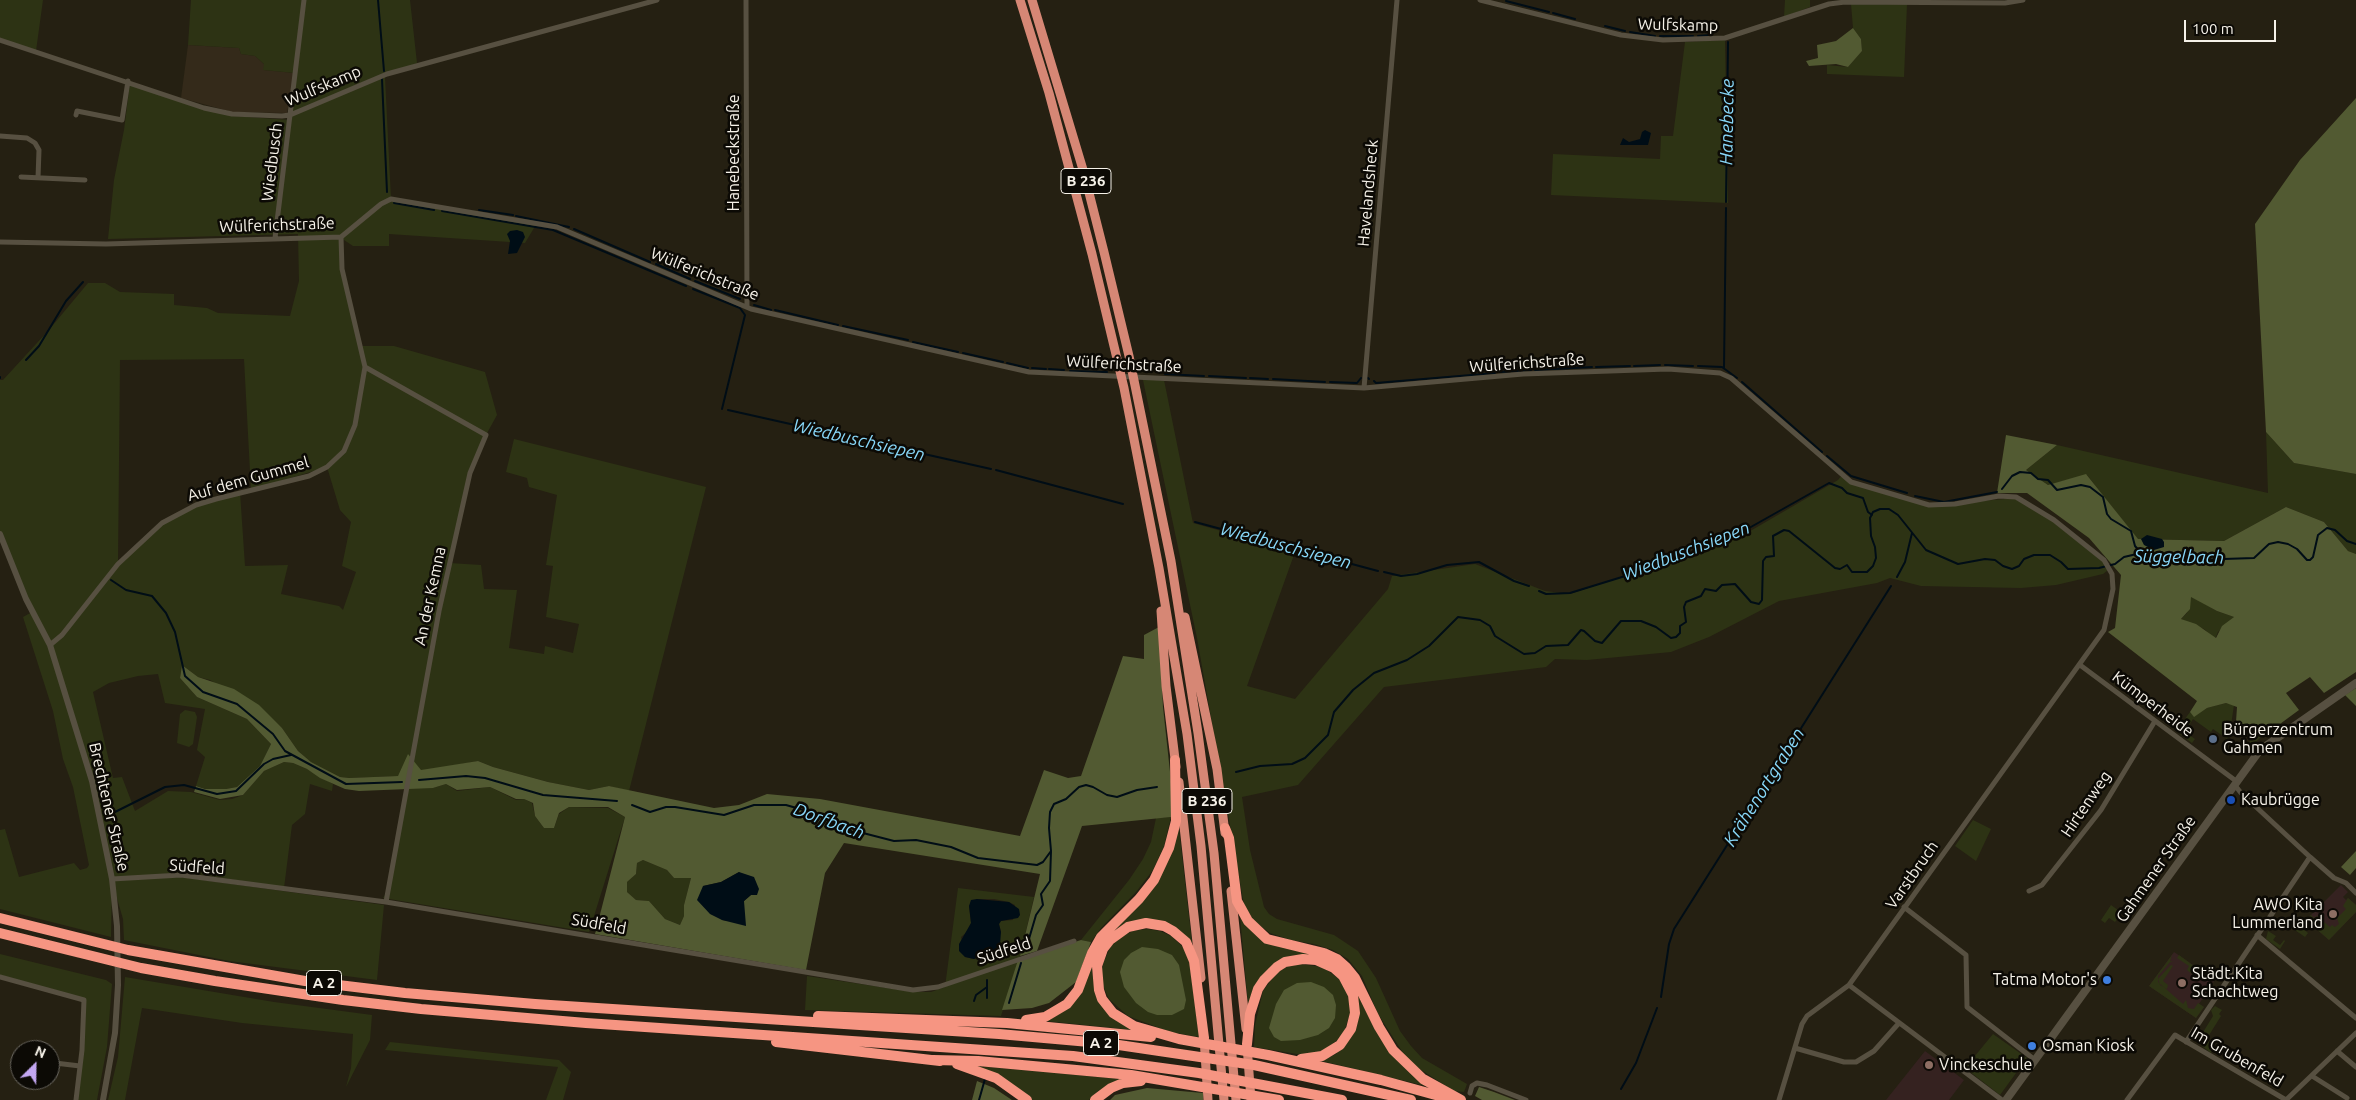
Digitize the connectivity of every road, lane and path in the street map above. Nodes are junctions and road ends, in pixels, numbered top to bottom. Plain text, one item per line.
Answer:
1 (304, 0) edge
2 (657, 0) edge
3 (746, 0) edge
4 (1020, 0) edge
5 (1032, 0) edge
6 (1396, 0) edge
7 (1480, 0) edge
8 (2023, 0) edge
9 (0, 40) edge
10 (128, 81) junction
11 (290, 115) junction
12 (76, 116) dead end
13 (0, 136) edge
14 (21, 177) dead end
15 (38, 178) junction
16 (85, 180) dead end
17 (341, 237) junction
18 (275, 238) junction
19 (0, 242) edge
20 (747, 307) junction
21 (365, 367) junction
22 (1364, 388) junction
23 (0, 534) edge
24 (1171, 561) junction
25 (1159, 568) junction
26 (50, 645) junction
27 (2080, 665) junction
28 (2356, 683) edge
29 (2155, 721) junction
30 (1175, 760) junction
31 (2235, 782) junction
32 (1225, 828) junction
33 (2310, 857) junction
34 (112, 879) junction
35 (2029, 891) dead end
36 (2356, 893) edge
37 (386, 902) junction
38 (1904, 908) junction
39 (0, 918) edge
40 (0, 933) edge
41 (2257, 935) junction
42 (1074, 941) dead end
43 (0, 977) edge
44 (1849, 985) junction
45 (2356, 1018) edge
46 (787, 1021) junction
47 (1007, 1023) junction
48 (1899, 1023) junction
49 (2356, 1033) edge
50 (743, 1034) junction
51 (1204, 1038) junction
52 (1179, 1039) junction
53 (2186, 1042) junction
54 (1248, 1044) junction
55 (1795, 1048) junction
56 (2337, 1051) junction
57 (1268, 1055) junction
58 (933, 1060) junction
59 (2035, 1060) junction
60 (60, 1064) edge
61 (80, 1066) junction
62 (2356, 1067) edge
63 (2312, 1076) junction
64 (1172, 1081) junction
65 (1470, 1093) dead end
66 (1208, 1097) edge
67 (1224, 1098) edge
68 (2346, 1098) dead end
69 (1236, 1099) edge
70 (76, 1100) edge
71 (103, 1100) edge
72 (1027, 1100) edge
73 (1095, 1100) edge
74 (1251, 1100) edge
75 (1279, 1100) edge
76 (1342, 1100) edge
77 (1411, 1100) edge
78 (1454, 1100) edge
79 (1461, 1100) edge
80 (1526, 1100) edge
81 (1779, 1100) edge
82 (2002, 1100) edge
83 (2006, 1100) edge
84 (2127, 1100) edge
85 (2286, 1100) edge

1 - 11 street, Wiedbusch
2 - 11 street, Wulfskamp
3 - 20 street, Hanebeckstraße
4 - 25 highway, B 236
5 - 24 highway, B 236
6 - 22 street, Havelandsheck
7 - 8 street, Wulfskamp
9 - 10 street, Wulfskamp
10 - 11 street, Wulfskamp
10 - 12 street
11 - 18 street, Wiedbusch
13 - 15 street
14 - 15 street
15 - 16 street
17 - 18 street, Wülferichstraße
17 - 20 street, Wülferichstraße
17 - 21 street, Auf dem Gummel
18 - 19 street, Wülferichstraße
20 - 22 street, Wülferichstraße
21 - 26 street, Auf dem Gummel
21 - 37 street, An der Kemna
22 - 27 street, Wülferichstraße
23 - 26 street, Brechtener Straße
24 - 32 highway
24 - 69 highway, B 236
25 - 30 highway
25 - 67 highway, B 236
26 - 34 street, Brechtener Straße
27 - 29 street, Kümperheide
27 - 38 street, Varstbruch
28 - 31 main road, Gahmener Straße
29 - 31 street, Kümperheide
29 - 35 street, Hirtenweg
30 - 47 highway
30 - 51 highway
31 - 33 street
31 - 59 main road, Gahmener Straße
32 - 54 highway
32 - 79 highway
33 - 36 street
33 - 41 street
34 - 37 street, Südfeld
34 - 71 street, Brechtener Straße
37 - 42 street, Südfeld
38 - 44 street, Varstbruch
38 - 59 street
39 - 46 highway, A 2
40 - 50 highway, A 2
41 - 45 street
41 - 53 street
43 - 61 street
44 - 48 street
44 - 55 street, Varstbruch
46 - 47 highway
46 - 77 highway, A 2
47 - 52 highway
48 - 55 street
48 - 82 street
49 - 56 street
50 - 58 highway
50 - 76 highway, A 2
51 - 52 highway
51 - 66 highway
52 - 57 highway
53 - 84 street, Im Grubenfeld
53 - 85 street, Im Grubenfeld
54 - 57 highway
54 - 74 highway
55 - 81 street, Varstbruch
56 - 62 street
56 - 63 street
57 - 78 highway
58 - 64 highway
58 - 72 highway
59 - 83 main road, Gahmener Straße
60 - 61 street
61 - 70 street
63 - 68 street
63 - 85 street
64 - 73 highway
64 - 75 highway
65 - 80 street

